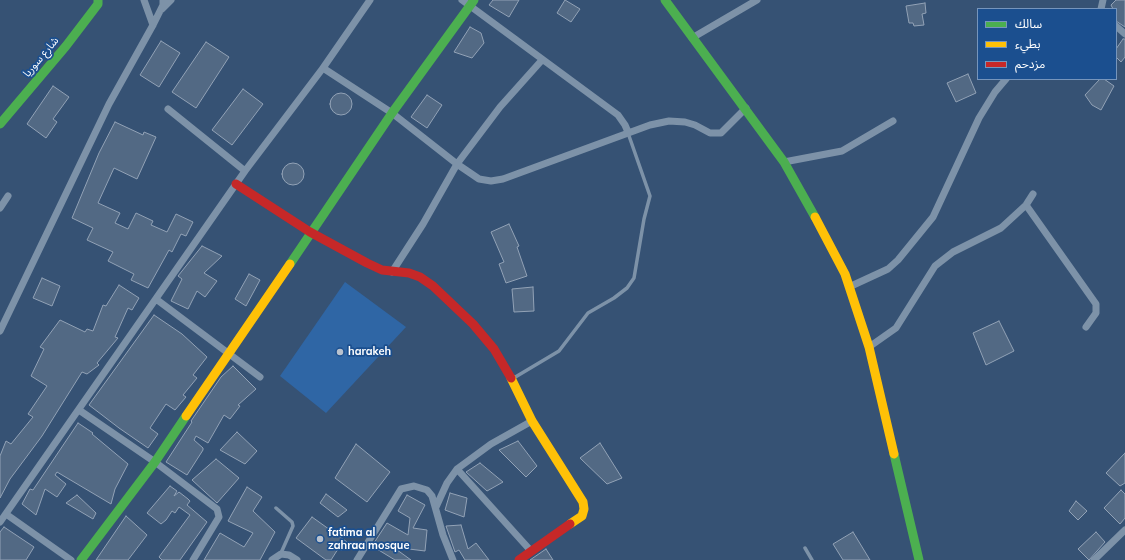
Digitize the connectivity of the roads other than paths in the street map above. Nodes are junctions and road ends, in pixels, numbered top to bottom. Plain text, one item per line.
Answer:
1 (144, 0) edge
2 (171, 0) edge
3 (370, 0) edge
4 (462, 0) edge
5 (665, 0) edge
6 (756, 0) edge
7 (100, 1) edge
8 (472, 3) edge
9 (163, 4) edge
10 (153, 25) junction
11 (1117, 27) edge
12 (1125, 34) edge
13 (692, 38) junction
14 (542, 60) junction
15 (323, 68) junction
16 (1005, 80) edge
17 (746, 108) junction
18 (168, 109) dead end
19 (392, 112) junction
20 (893, 122) dead end
21 (0, 124) edge
22 (628, 132) junction
23 (784, 162) junction
24 (457, 164) junction
25 (245, 171) junction
26 (236, 184) junction
27 (1032, 194) dead end
28 (8, 196) dead end
29 (1026, 205) junction
30 (0, 208) edge
31 (310, 232) junction
32 (392, 272) junction
33 (849, 287) junction
34 (156, 299) junction
35 (1086, 327) dead end
36 (0, 331) edge
37 (869, 347) junction
38 (228, 352) junction
39 (260, 377) dead end
40 (512, 379) junction
41 (79, 410) junction
42 (532, 421) junction
43 (155, 462) junction
44 (457, 469) junction
45 (276, 508) dead end
46 (436, 508) junction
47 (6, 514) junction
48 (0, 522) edge
49 (1125, 530) edge
50 (805, 548) dead end
51 (531, 552) junction
52 (281, 554) junction
53 (71, 560) edge
54 (81, 560) edge
55 (193, 560) edge
56 (272, 560) edge
57 (296, 560) edge
58 (357, 560) edge
59 (452, 560) edge
60 (518, 560) edge
61 (812, 560) edge
62 (919, 560) edge
63 (1094, 560) edge

1 - 10 street
2 - 9 street
3 - 15 street
4 - 8 street
5 - 13 street
6 - 13 street
7 - 21 street, شارع سوريا
8 - 14 street
8 - 19 street
9 - 10 street
10 - 36 street
11 - 12 street
13 - 17 street
14 - 22 street
14 - 24 street
15 - 19 street
15 - 25 street
16 - 33 street
17 - 22 street
17 - 23 street
18 - 25 street
19 - 24 street
19 - 31 street
20 - 23 street
22 - 24 street
22 - 40 lane
23 - 33 street
24 - 32 street
25 - 26 street
26 - 31 street
26 - 34 street
27 - 29 street
28 - 30 street
29 - 35 street
29 - 37 street
31 - 32 street
31 - 38 street
32 - 40 street
33 - 37 street
34 - 38 street
34 - 41 street
37 - 62 street
38 - 39 street
38 - 43 street
40 - 42 street
41 - 43 street
41 - 47 street
42 - 44 street
42 - 51 street
43 - 54 street
43 - 55 street
44 - 46 street
44 - 51 street
45 - 52 lane
46 - 58 street
46 - 59 street
47 - 48 street
47 - 53 street
49 - 63 street
50 - 61 lane
51 - 60 street
52 - 56 street
52 - 57 street

